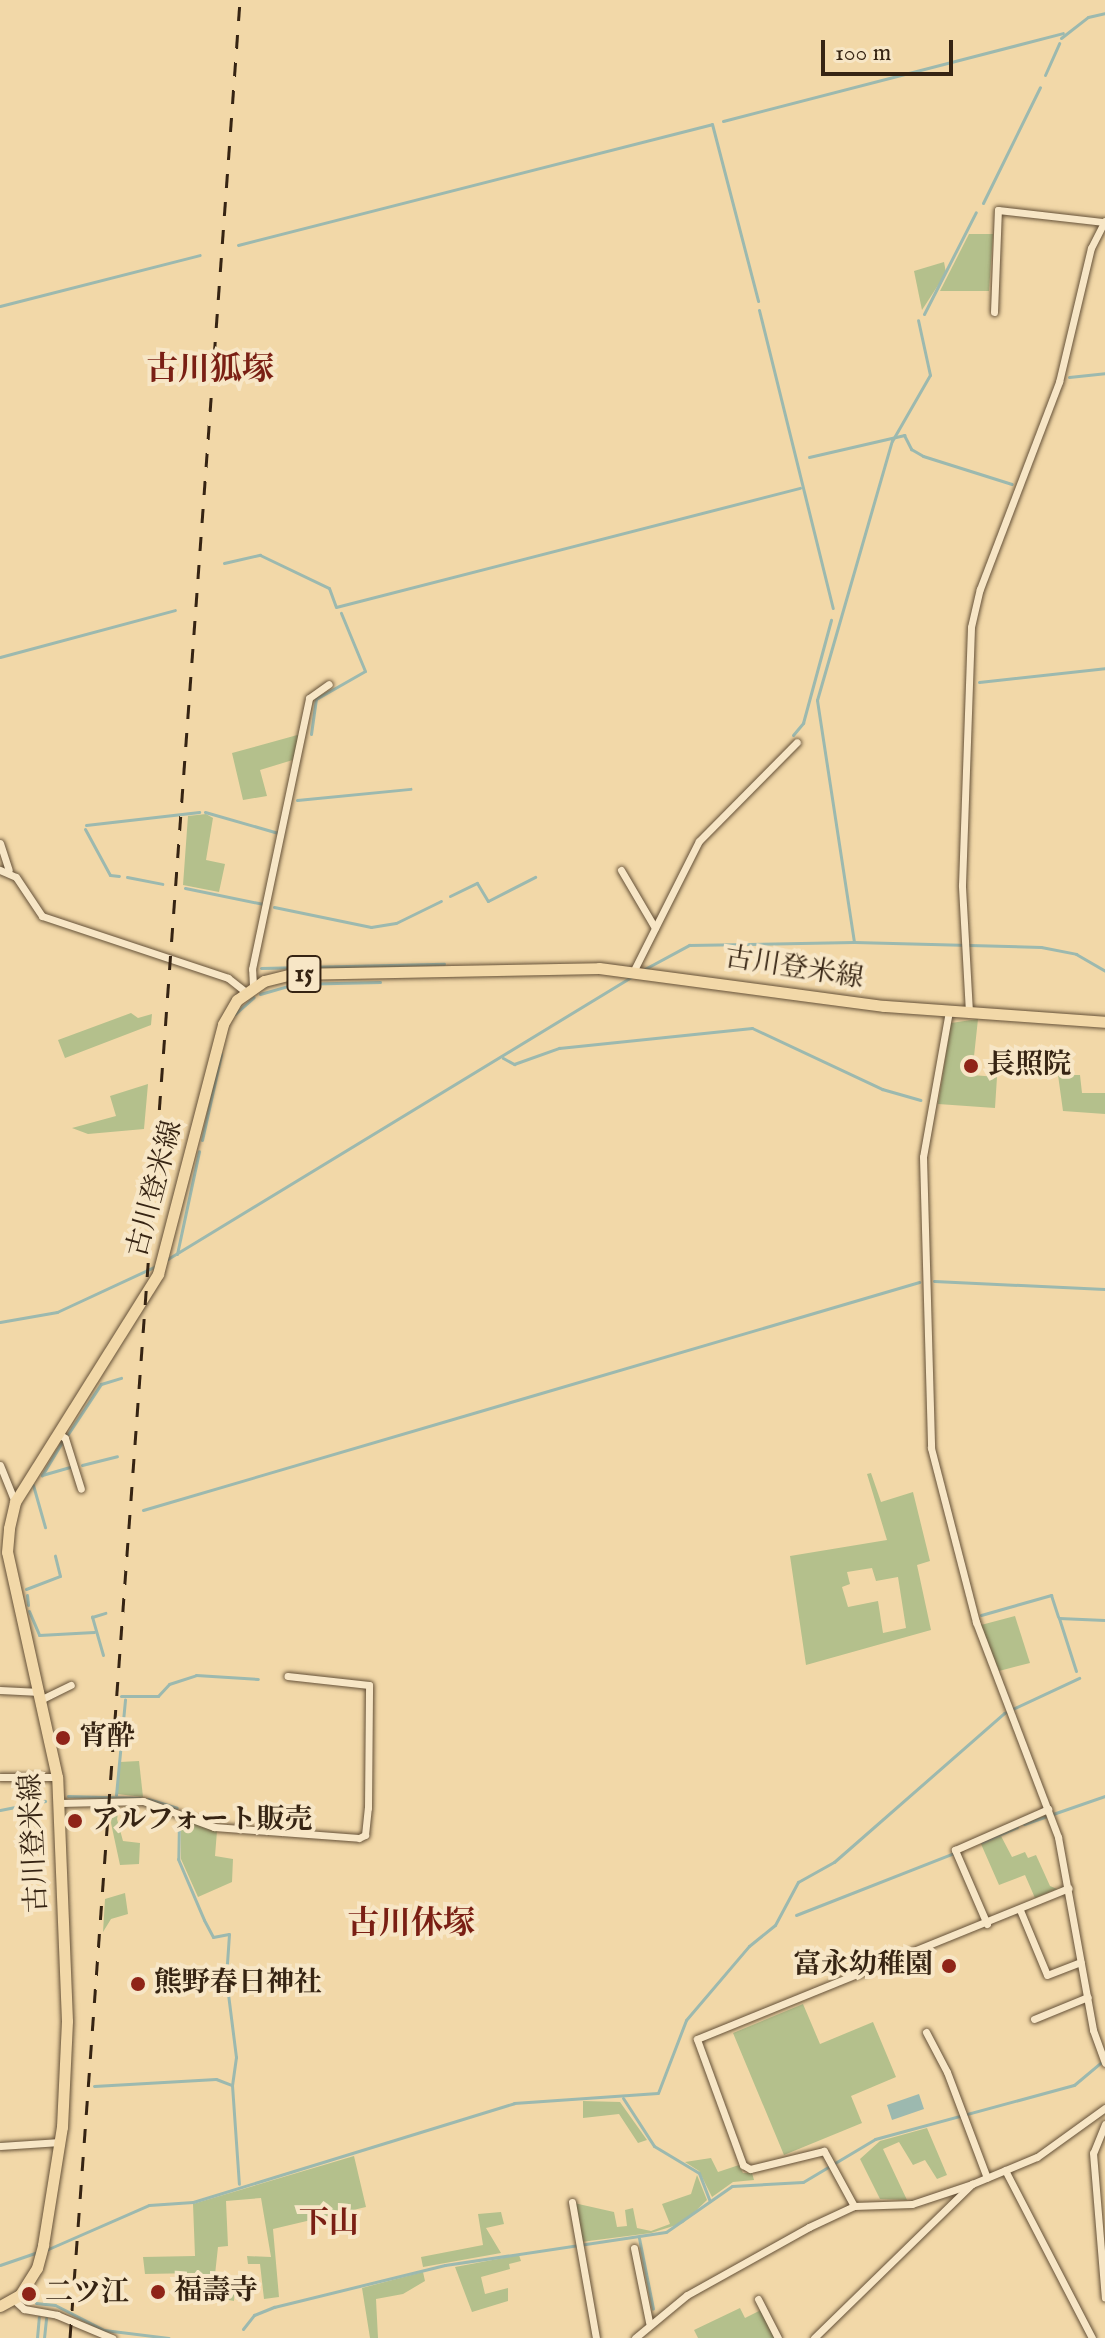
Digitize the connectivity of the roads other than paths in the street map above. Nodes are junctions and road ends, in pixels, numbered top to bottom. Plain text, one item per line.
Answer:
1 (1104, 222) edge
2 (994, 312) dead end
3 (329, 684) dead end
4 (797, 742) dead end
5 (0, 843) edge
6 (4, 870) edge
7 (621, 870) dead end
8 (655, 928) junction
9 (639, 971) junction
10 (250, 989) junction
11 (949, 1011) junction
12 (969, 1012) junction
13 (1105, 1022) edge
14 (59, 1434) junction
15 (0, 1465) edge
16 (81, 1489) dead end
17 (15, 1502) junction
18 (287, 1676) dead end
19 (71, 1685) dead end
20 (0, 1690) edge
21 (41, 1695) junction
22 (0, 1777) edge
23 (57, 1777) junction
24 (60, 1803) junction
25 (1049, 1812) junction
26 (1069, 1888) junction
27 (1020, 1910) junction
28 (987, 1924) junction
29 (1081, 1962) junction
30 (1088, 1997) junction
31 (1034, 2019) dead end
32 (926, 2032) dead end
33 (1103, 2059) edge
34 (1105, 2108) edge
35 (1105, 2124) edge
36 (60, 2142) junction
37 (0, 2146) edge
38 (1005, 2170) junction
39 (987, 2178) junction
40 (972, 2184) junction
41 (572, 2202) dead end
42 (854, 2206) junction
43 (634, 2248) dead end
44 (1105, 2298) edge
45 (13, 2299) junction
46 (758, 2299) dead end
47 (0, 2306) edge
48 (649, 2322) junction
49 (112, 2338) edge
50 (596, 2338) edge
51 (635, 2338) edge
52 (778, 2338) edge
53 (814, 2338) edge
54 (1092, 2338) edge

1 - 2 street
1 - 12 street
3 - 10 street
4 - 8 street
5 - 6 street
6 - 10 street
7 - 8 street
8 - 9 street
9 - 10 main road, 古川登米線 / 15
9 - 11 main road, 古川登米線 / 15
10 - 14 main road, 古川登米線 / 15
11 - 12 main road, 古川登米線 / 15
11 - 25 street
12 - 13 main road, 古川登米線 / 15
14 - 16 street
14 - 17 main road, 古川登米線 / 15
15 - 17 street
17 - 21 main road, 古川登米線 / 15
18 - 24 street
19 - 21 street
20 - 21 street
21 - 23 main road, 古川登米線 / 15
22 - 23 street
23 - 24 main road, 古川登米線 / 15
24 - 36 main road, 古川登米線 / 15
25 - 26 street
25 - 28 street
26 - 27 street
26 - 29 street
27 - 28 street
27 - 29 street
28 - 42 street
29 - 30 street
30 - 31 street
30 - 33 street
32 - 39 street
34 - 38 street
35 - 44 street
36 - 37 street
36 - 45 main road, 古川登米線 / 15
38 - 39 street
38 - 54 street
39 - 40 street
40 - 42 street
40 - 53 street
41 - 50 street
42 - 48 street
43 - 48 street
45 - 47 main road, 古川登米線 / 15
45 - 49 street
46 - 52 street
48 - 51 street

